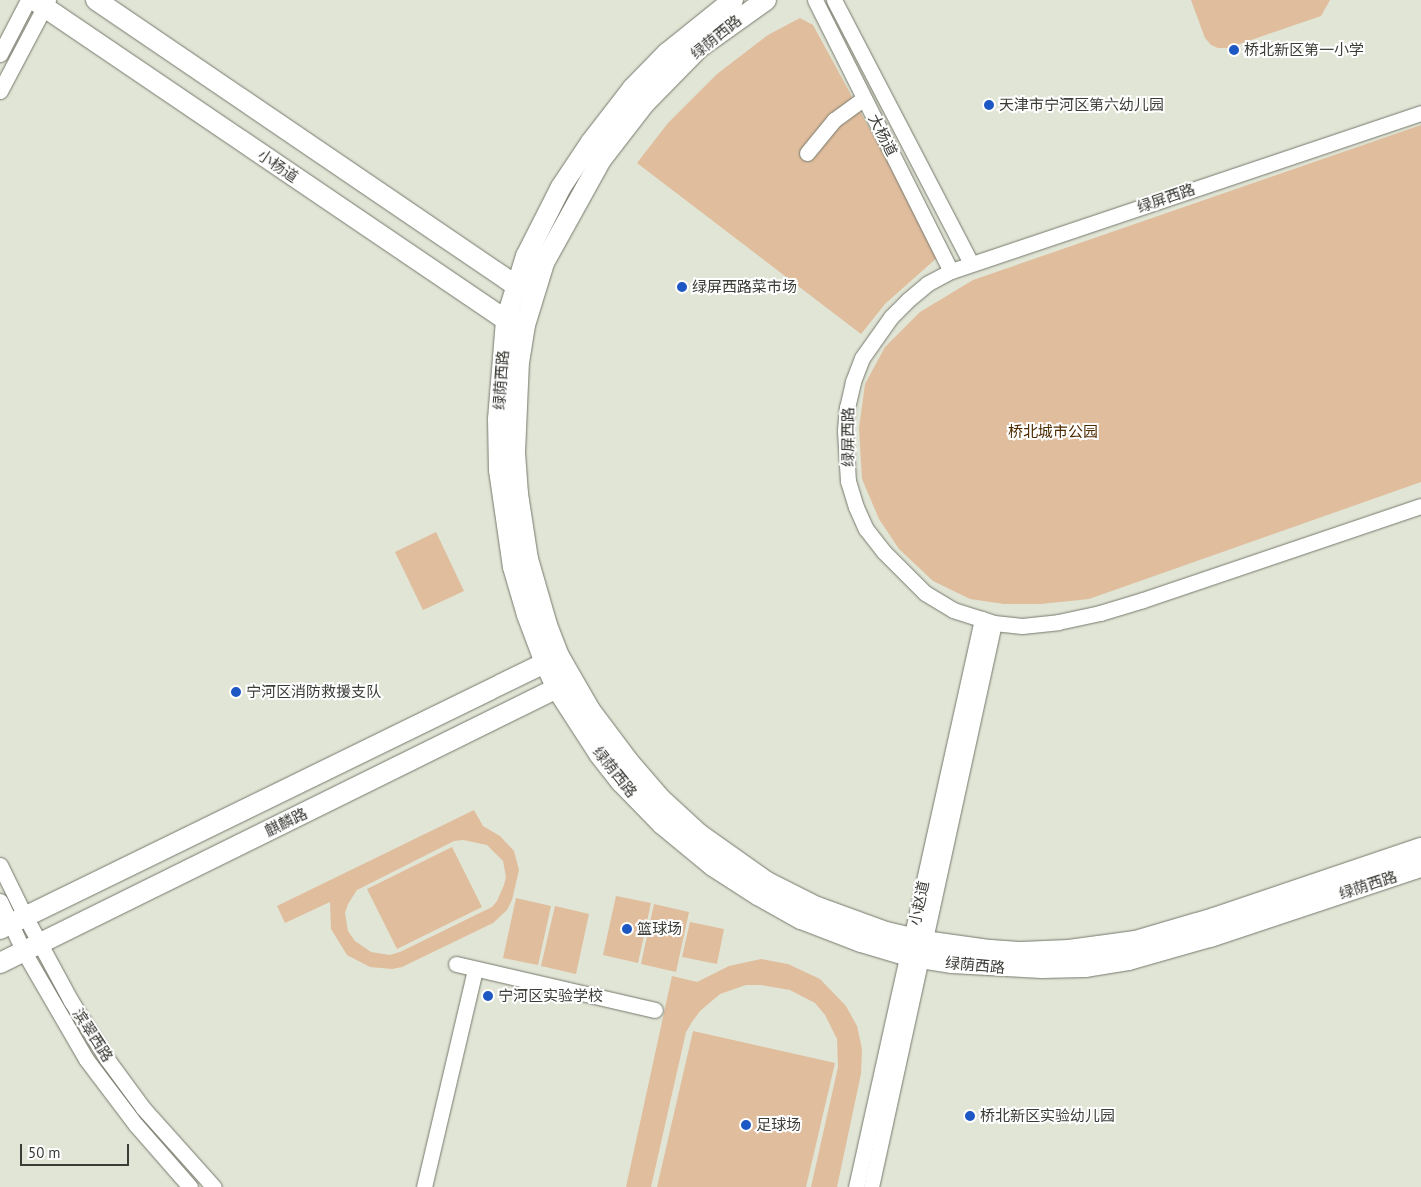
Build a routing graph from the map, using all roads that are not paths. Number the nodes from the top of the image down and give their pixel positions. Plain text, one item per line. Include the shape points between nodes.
1 (96, 0) edge
2 (734, 0) edge
3 (766, 0) edge
4 (815, 0) edge
5 (834, 0) edge
6 (39, 2) edge
7 (0, 54) edge
8 (0, 91) edge
9 (864, 98) junction
10 (1421, 112) edge
11 (807, 153) dead end
12 (971, 263) junction
13 (951, 270) junction
14 (524, 289) junction
15 (515, 323) junction
16 (1421, 506) edge
17 (988, 621) junction
18 (552, 660) junction
19 (564, 684) junction
20 (1421, 848) edge
21 (0, 865) edge
22 (1421, 867) edge
23 (0, 900) edge
24 (12, 923) edge
25 (32, 948) junction
26 (916, 948) junction
27 (0, 964) edge
28 (456, 964) dead end
29 (475, 969) junction
30 (655, 1010) dead end
31 (190, 1187) edge
32 (214, 1187) edge
33 (424, 1187) edge
34 (856, 1187) edge
35 (870, 1187) edge

1 - 14 main road
2 - 14 main road, 绿荫西路 via 667,53 632,89 591,142 557,195 526,256
3 - 14 main road, 绿荫西路 via 699,48 645,103 601,160
4 - 9 street, 大杨道
5 - 12 street, 大杨道
6 - 7 street
6 - 8 street
6 - 15 main road, 小杨道
9 - 11 street via 834,120
9 - 13 street, 大杨道
10 - 12 street, 绿屏西路
12 - 13 street, 绿屏西路
13 - 17 street, 绿屏西路 via 908,300 891,317 862,358 846,407 848,481 866,528 884,552 925,594 954,610
14 - 15 main road, 绿荫西路
15 - 18 main road, 绿荫西路 via 498,419 501,494 514,567 527,615
16 - 17 street, 绿屏西路 via 1100,613 1022,626
17 - 26 street, 小赵道
18 - 19 main road, 绿荫西路
18 - 24 main road, 麒麟路
19 - 25 main road, 麒麟路
19 - 26 main road, 绿荫西路 via 584,733 621,782 662,824 713,866 801,919 861,942
20 - 26 main road, 绿荫西路 via 1214,918 1135,941 1069,950 1022,952
21 - 24 street, 滨翠西路
22 - 26 main road, 绿荫西路 via 1210,938 1129,960 1084,966 1019,968
23 - 24 street, 滨翠西路
24 - 25 street, 滨翠西路
25 - 27 main road, 麒麟路
25 - 31 street, 滨翠西路 via 86,1059 136,1125
25 - 32 street, 滨翠西路 via 143,1108
26 - 34 street, 小赵道
26 - 35 street, 小赵道
28 - 29 street
29 - 30 street
29 - 33 street

